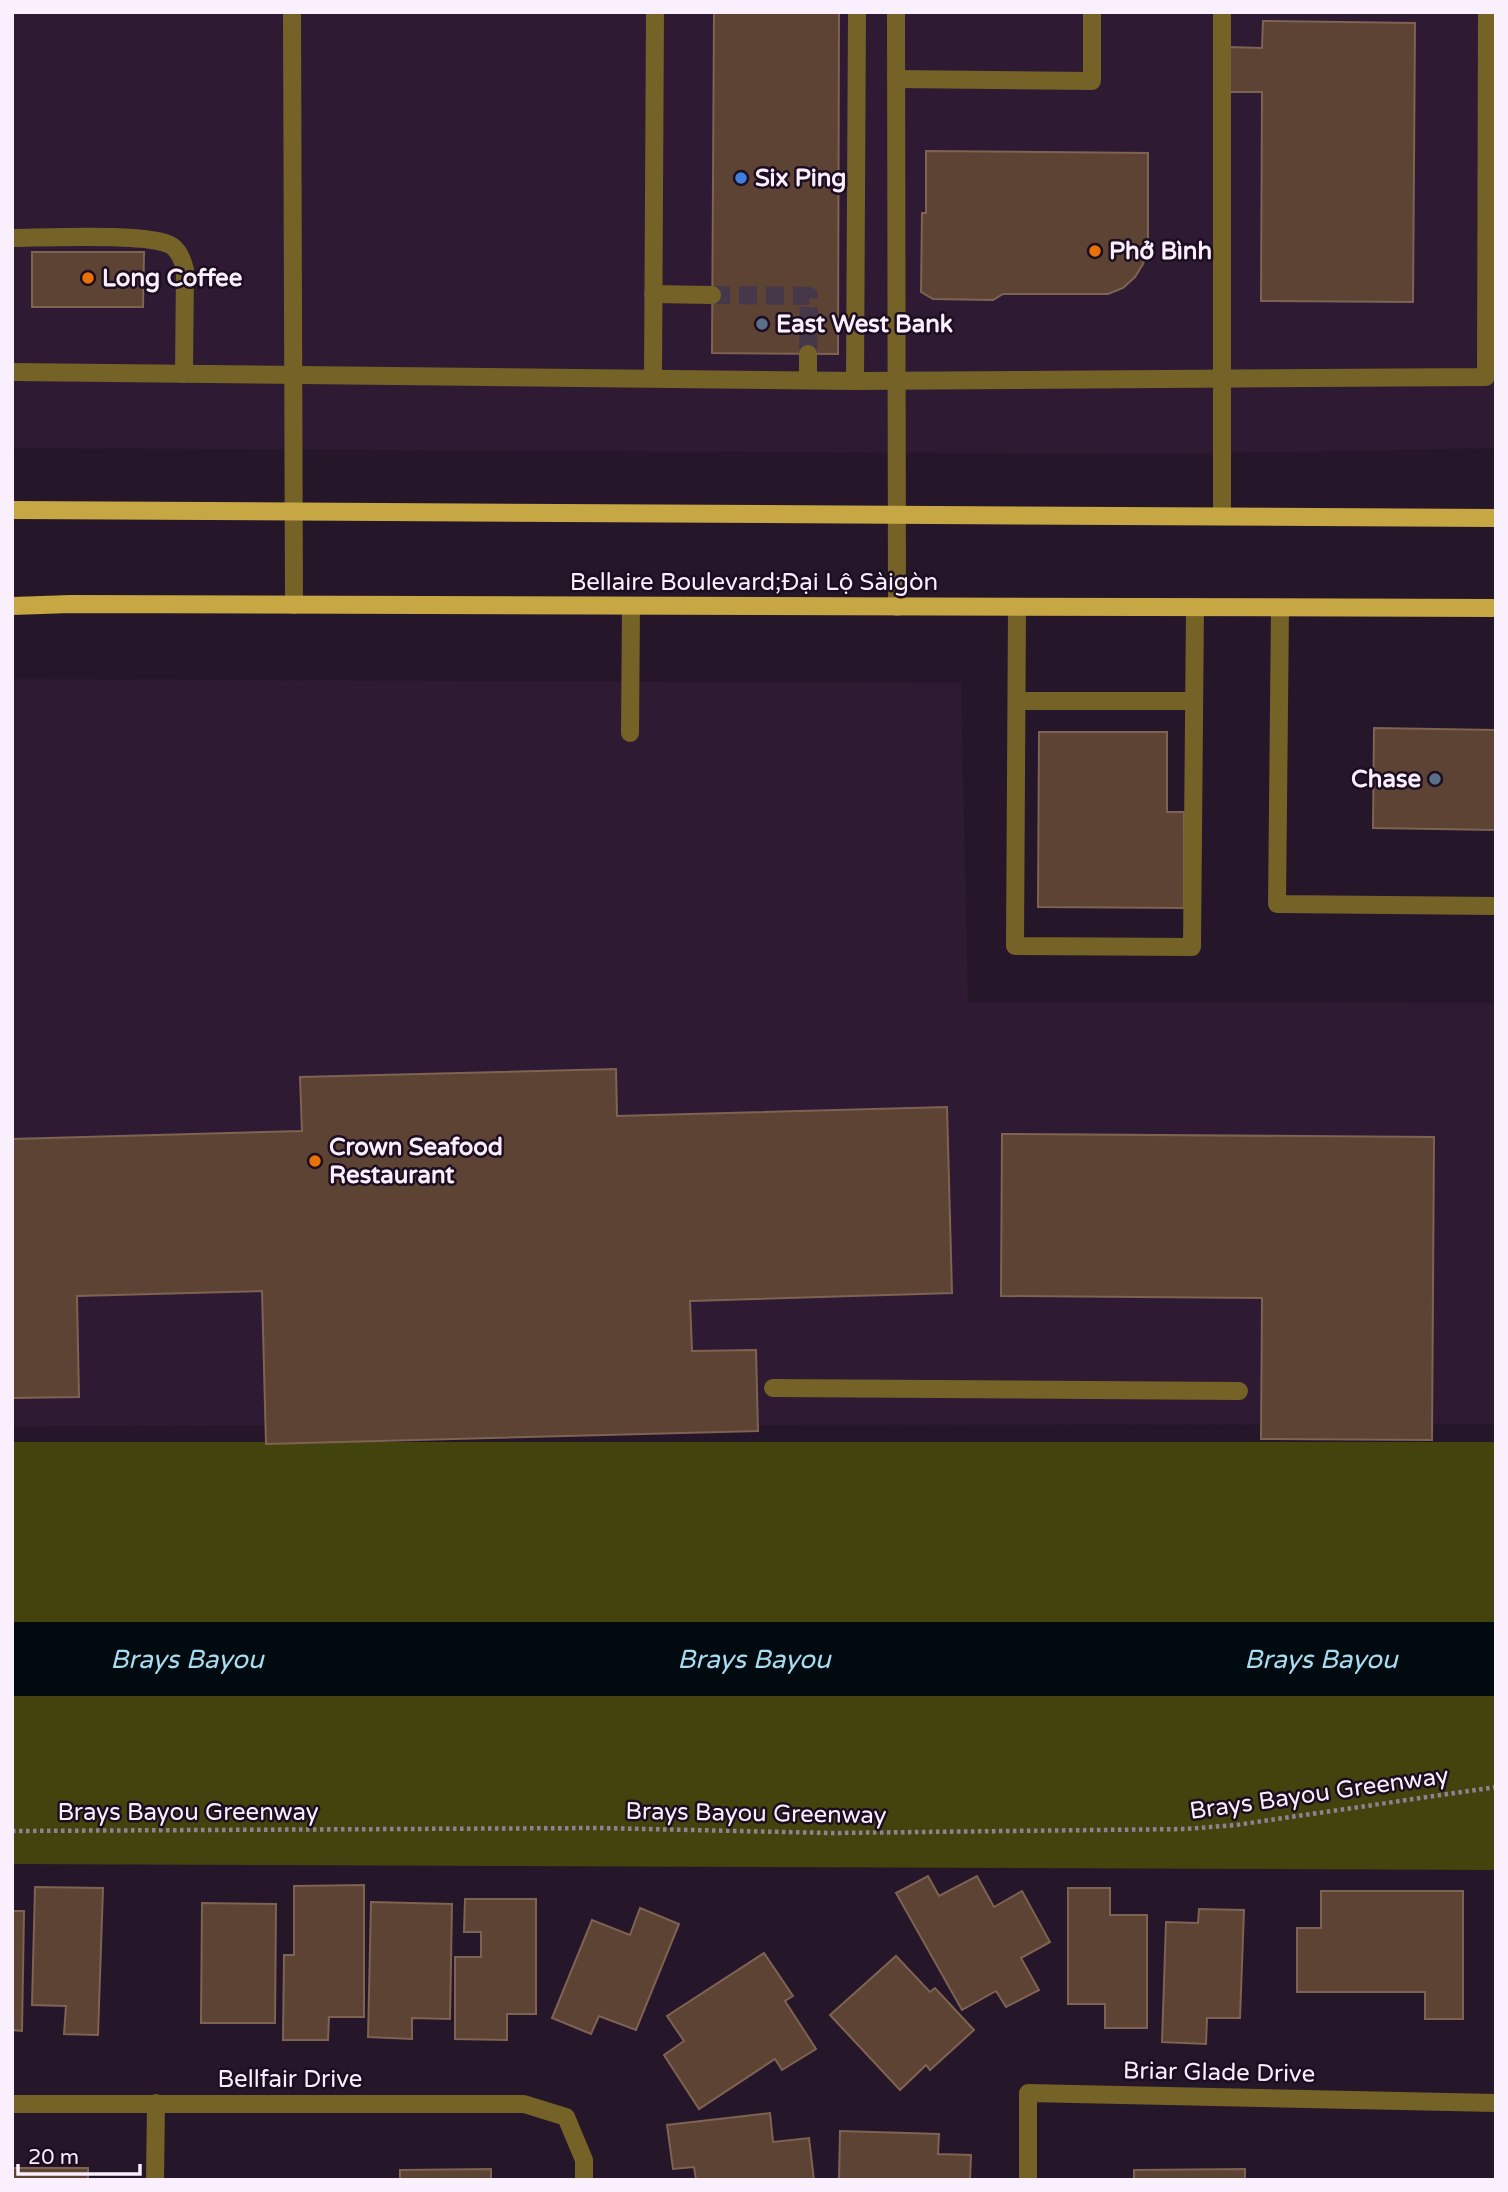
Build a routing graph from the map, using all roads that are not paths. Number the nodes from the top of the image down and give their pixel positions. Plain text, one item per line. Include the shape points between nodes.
1 (292, 12) edge
2 (655, 12) edge
3 (857, 12) edge
4 (896, 12) edge
5 (1092, 12) edge
6 (1222, 12) edge
7 (1488, 12) edge
8 (897, 79) junction
9 (12, 238) edge
10 (653, 294) junction
11 (712, 295) tunnel mouth
12 (808, 354) tunnel mouth
13 (12, 372) edge
14 (184, 374) junction
15 (293, 375) junction
16 (653, 378) junction
17 (1224, 378) junction
18 (808, 380) junction
19 (855, 381) junction
20 (896, 381) junction
21 (12, 510) edge
22 (294, 511) junction
23 (895, 515) junction
24 (1222, 516) junction
25 (1496, 518) edge
26 (294, 605) junction
27 (12, 606) edge
28 (631, 606) junction
29 (897, 607) junction
30 (1017, 607) junction
31 (1195, 607) junction
32 (1280, 608) junction
33 (1496, 608) edge
34 (1017, 701) junction
35 (1194, 701) junction
36 (630, 733) dead end
37 (1496, 906) edge
38 (773, 1388) dead end
39 (1239, 1391) dead end
40 (156, 2103) junction
41 (1496, 2103) edge
42 (12, 2104) edge
43 (155, 2180) edge
44 (584, 2180) edge
45 (1028, 2180) edge

1 - 15 street
2 - 10 street
3 - 19 street
4 - 8 street
5 - 8 street via 1092,80
6 - 17 street
7 - 17 street via 1486,377
8 - 20 street
9 - 14 street via 141,238 172,246 181,255 185,270
10 - 11 street
10 - 16 street
12 - 18 street
13 - 14 street
14 - 15 street
15 - 16 street
15 - 22 street
16 - 18 street
17 - 20 street
17 - 24 street
18 - 19 street
19 - 20 street
20 - 23 street
21 - 22 main road
22 - 23 main road
22 - 26 street
23 - 24 main road
23 - 29 street
24 - 25 main road
26 - 27 main road, Bellaire Boulevard;Đại Lộ Sàigòn
26 - 28 main road, Bellaire Boulevard;Đại Lộ Sàigòn
28 - 29 main road, Bellaire Boulevard;Đại Lộ Sàigòn
28 - 36 street
29 - 30 main road, Bellaire Boulevard;Đại Lộ Sàigòn
30 - 31 main road, Bellaire Boulevard;Đại Lộ Sàigòn
30 - 34 street
31 - 32 main road, Bellaire Boulevard;Đại Lộ Sàigòn
31 - 35 street
32 - 33 main road, Bellaire Boulevard;Đại Lộ Sàigòn
32 - 37 street via 1276,904
34 - 35 street
34 - 35 street via 1015,946 1192,947
38 - 39 street
40 - 42 street, Bellfair Drive
40 - 43 street
40 - 44 street, Bellfair Drive via 524,2104 566,2117 584,2160
41 - 45 street, Briar Glade Drive via 1028,2093

